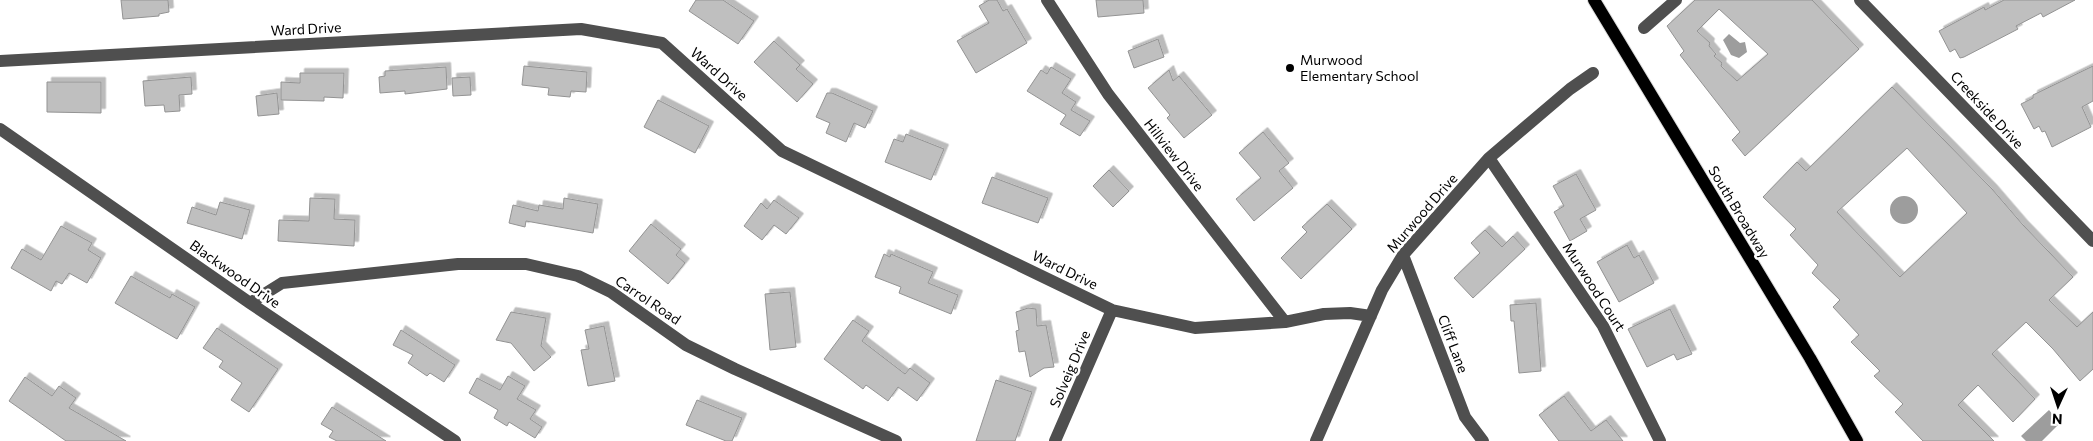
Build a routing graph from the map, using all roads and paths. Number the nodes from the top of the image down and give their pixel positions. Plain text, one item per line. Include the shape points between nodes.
1 (1047, 0) edge
2 (1594, 0) edge
3 (1860, 0) edge
4 (1670, 1) edge
5 (1653, 15) dead end
6 (1644, 28) dead end
7 (0, 61) edge
8 (1593, 73) dead end
9 (0, 129) edge
10 (1489, 158) junction
11 (2093, 241) edge
12 (1403, 255) junction
13 (250, 303) junction
14 (1112, 310) junction
15 (1371, 316) junction
16 (1285, 322) junction
17 (455, 441) edge
18 (896, 441) edge
19 (1055, 441) edge
20 (1316, 441) edge
21 (1483, 441) edge
22 (1660, 441) edge
23 (1857, 441) edge

1 - 16 street, Hillview Drive via 1108,94
2 - 23 main road, South Broadway
3 - 11 street, Creekside Drive
4 - 5 street
4 - 6 street
7 - 14 street, Ward Drive via 581,29 662,43 782,151
8 - 10 street, Murwood Drive
9 - 13 street, Blackwood Drive
10 - 12 street, Murwood Drive
10 - 22 street, Murwood Court via 1604,326
12 - 15 street, Murwood Drive
12 - 21 street, Cliff Lane via 1465,417
13 - 17 street, Blackwood Drive
13 - 18 street, Carrol Road via 282,283 458,264 526,264 578,276 611,292 686,345
14 - 16 street, Ward Drive via 1195,328
14 - 19 street, Solveig Drive
15 - 16 street, Ward Drive via 1350,312
15 - 20 street, Murwood Drive

